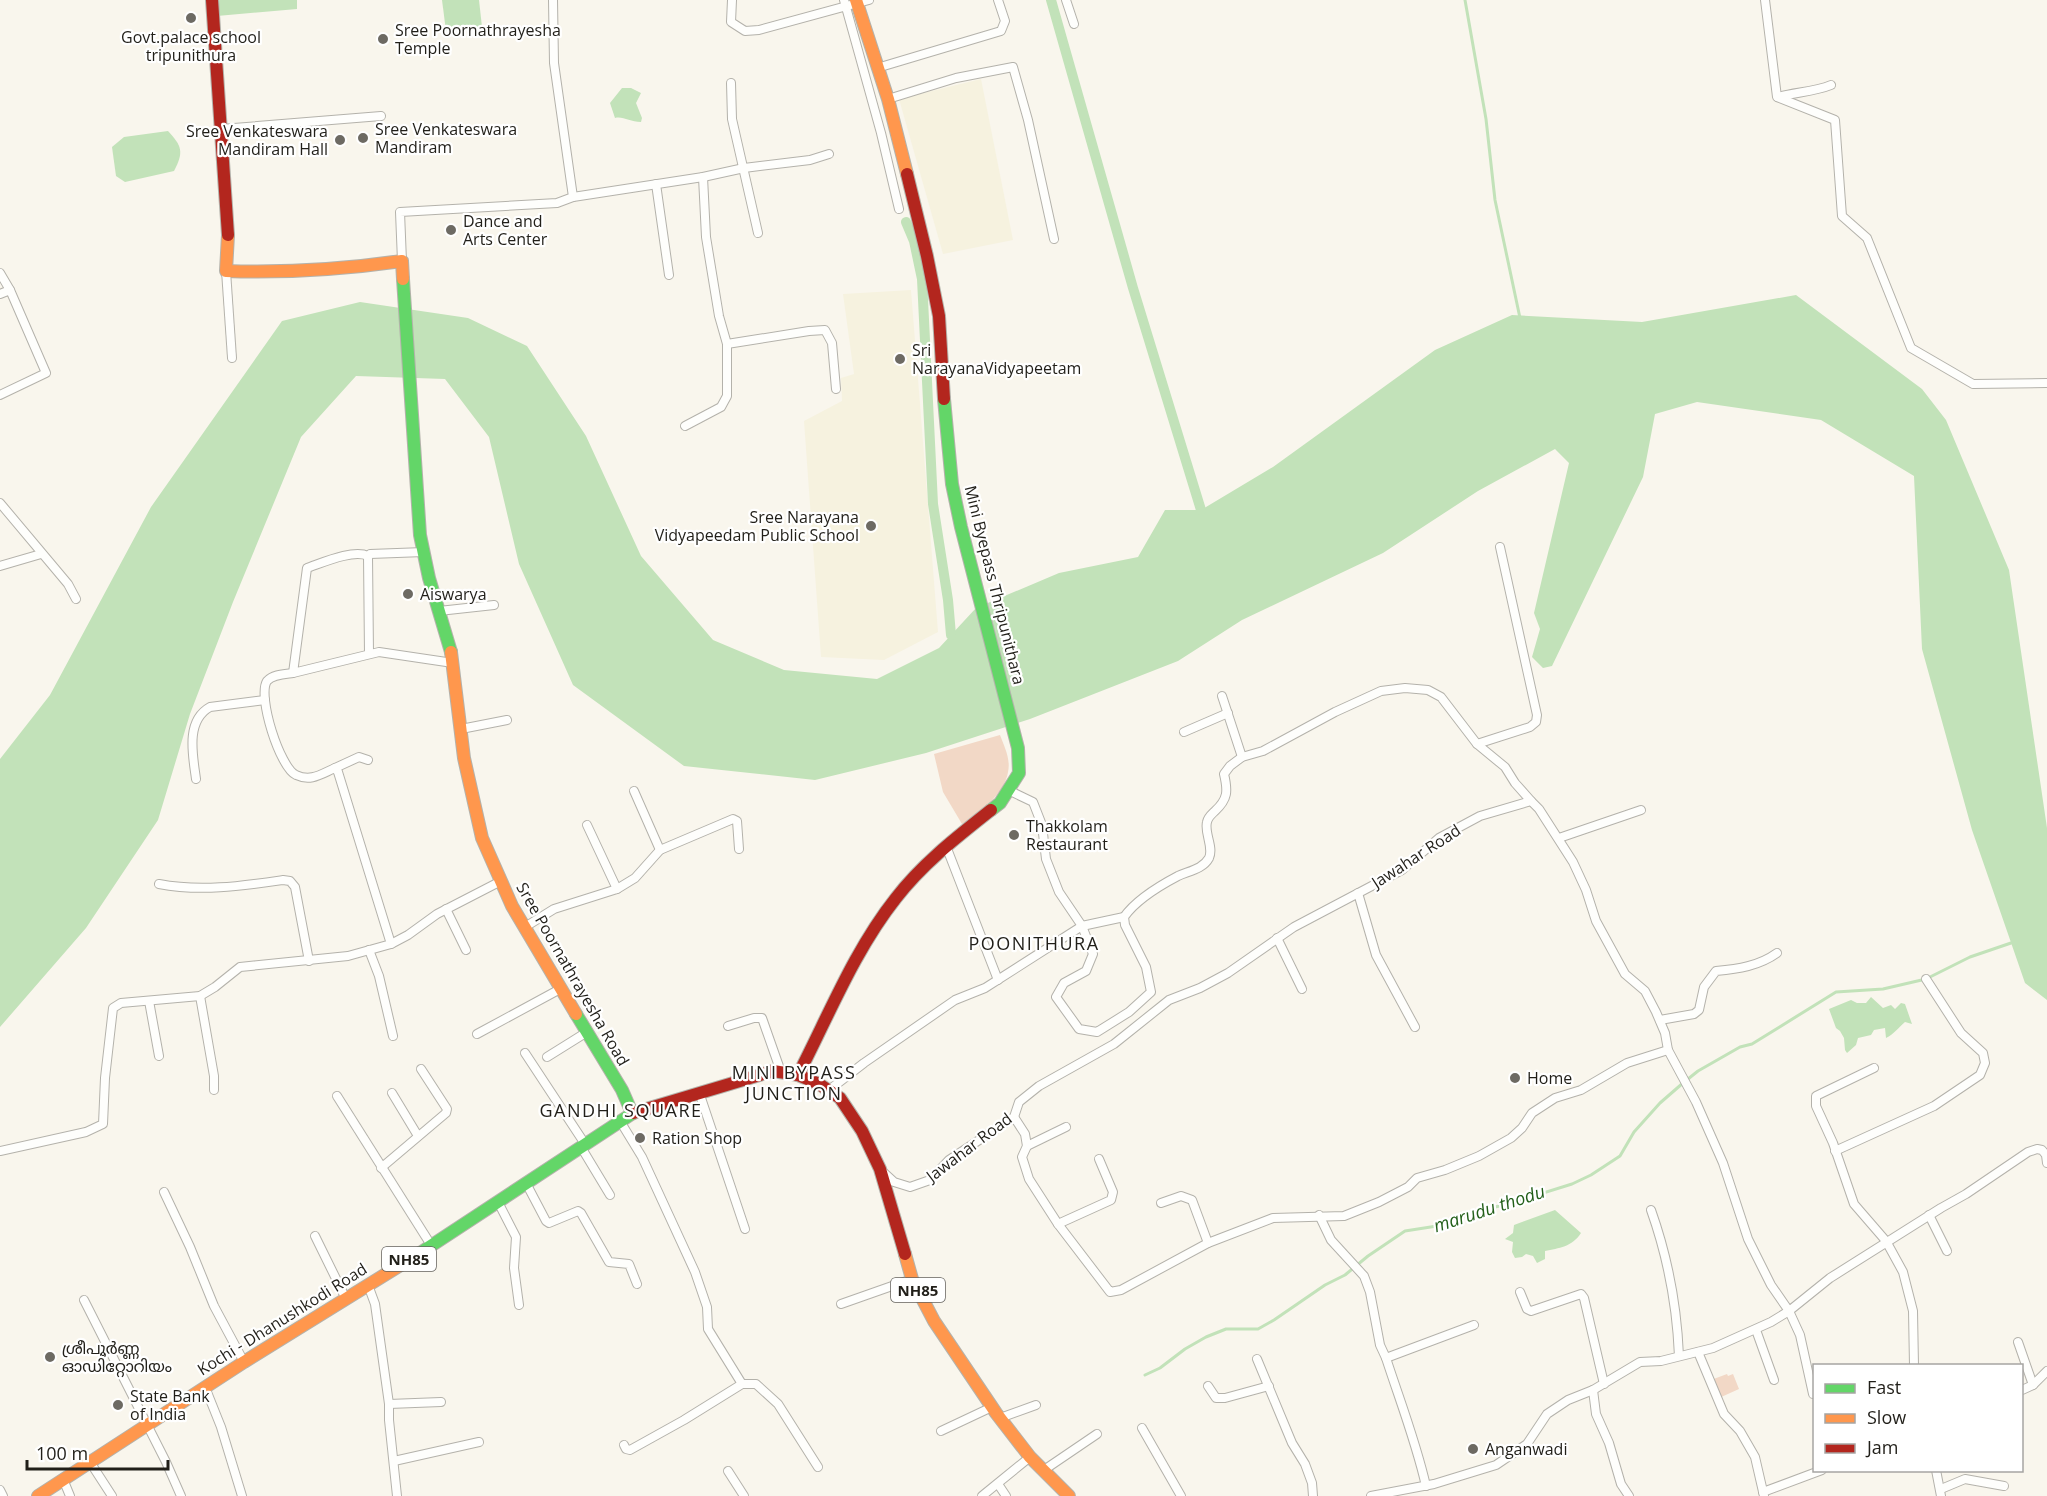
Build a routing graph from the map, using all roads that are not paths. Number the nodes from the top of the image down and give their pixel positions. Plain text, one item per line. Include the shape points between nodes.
1 (212, 0) edge
2 (553, 0) edge
3 (732, 0) edge
4 (998, 0) edge
5 (1066, 0) edge
6 (1765, 0) edge
7 (854, 2) edge
8 (1074, 24) dead end
9 (879, 72) junction
10 (866, 80) junction
11 (731, 83) dead end
12 (1831, 85) dead end
13 (1777, 97) junction
14 (888, 99) junction
15 (381, 116) dead end
16 (221, 129) junction
17 (829, 154) dead end
18 (744, 168) junction
19 (703, 177) junction
20 (656, 184) junction
21 (573, 197) junction
22 (899, 209) dead end
23 (758, 233) dead end
24 (1054, 239) dead end
25 (402, 261) junction
26 (226, 271) junction
27 (0, 273) edge
28 (669, 275) dead end
29 (10, 290) junction
30 (0, 294) edge
31 (728, 344) junction
32 (232, 358) dead end
33 (2047, 383) edge
34 (836, 388) dead end
35 (0, 395) edge
36 (685, 426) dead end
37 (0, 503) edge
38 (1500, 547) dead end
39 (424, 552) junction
40 (42, 554) junction
41 (368, 556) junction
42 (0, 566) edge
43 (76, 599) dead end
44 (494, 606) dead end
45 (439, 611) junction
46 (369, 654) junction
47 (453, 663) junction
48 (293, 673) junction
49 (1222, 696) dead end
50 (265, 700) junction
51 (1228, 713) junction
52 (507, 720) dead end
53 (461, 729) junction
54 (1184, 732) dead end
55 (1477, 744) junction
56 (1242, 757) junction
57 (368, 760) dead end
58 (335, 768) junction
59 (196, 779) dead end
60 (1008, 790) junction
61 (634, 791) dead end
62 (1531, 801) junction
63 (1641, 810) dead end
64 (588, 825) dead end
65 (1559, 838) junction
66 (946, 846) junction
67 (739, 849) dead end
68 (660, 850) junction
69 (501, 881) junction
70 (159, 884) dead end
71 (617, 889) junction
72 (1358, 893) junction
73 (446, 909) junction
74 (1124, 917) junction
75 (1082, 926) junction
76 (525, 927) junction
77 (1277, 938) junction
78 (391, 944) junction
79 (369, 950) junction
80 (466, 950) dead end
81 (1777, 953) dead end
82 (309, 961) junction
83 (1926, 979) dead end
84 (998, 980) junction
85 (562, 988) junction
86 (1302, 989) dead end
87 (200, 996) junction
88 (150, 1001) junction
89 (1660, 1020) junction
90 (728, 1026) dead end
91 (1414, 1027) dead end
92 (587, 1032) junction
93 (477, 1034) dead end
94 (393, 1035) dead end
95 (1668, 1050) junction
96 (525, 1053) dead end
97 (159, 1056) dead end
98 (547, 1057) dead end
99 (1874, 1068) dead end
100 (421, 1069) dead end
101 (781, 1071) junction
102 (798, 1075) junction
103 (214, 1090) dead end
104 (829, 1090) junction
105 (699, 1092) junction
106 (392, 1093) dead end
107 (337, 1096) dead end
108 (632, 1113) junction
109 (1014, 1117) junction
110 (620, 1121) junction
111 (1066, 1127) dead end
112 (418, 1136) junction
113 (583, 1145) junction
114 (1027, 1146) junction
115 (0, 1151) edge
116 (1835, 1151) junction
117 (1099, 1159) dead end
118 (2047, 1163) edge
119 (381, 1168) junction
120 (880, 1169) junction
121 (526, 1183) junction
122 (164, 1192) dead end
123 (610, 1195) dead end
124 (498, 1202) junction
125 (1161, 1203) dead end
126 (1651, 1210) dead end
127 (1319, 1215) junction
128 (1929, 1215) junction
129 (1058, 1224) junction
130 (745, 1229) dead end
131 (315, 1236) dead end
132 (1886, 1241) junction
133 (1208, 1243) junction
134 (431, 1245) junction
135 (1947, 1251) dead end
136 (912, 1279) junction
137 (637, 1284) dead end
138 (368, 1285) junction
139 (1520, 1292) dead end
140 (346, 1299) junction
141 (84, 1300) dead end
142 (841, 1304) dead end
143 (519, 1305) dead end
144 (1789, 1311) junction
145 (1474, 1325) dead end
146 (1756, 1330) junction
147 (2018, 1342) dead end
148 (1698, 1352) junction
149 (1679, 1356) junction
150 (1386, 1358) junction
151 (1257, 1359) dead end
152 (244, 1362) junction
153 (1914, 1364) edge
154 (2047, 1371) edge
155 (1774, 1380) dead end
156 (742, 1384) junction
157 (1604, 1384) junction
158 (2033, 1384) junction
159 (1208, 1386) dead end
160 (1269, 1386) junction
161 (205, 1387) junction
162 (2023, 1389) edge
163 (1593, 1390) junction
164 (1813, 1394) dead end
165 (441, 1402) dead end
166 (389, 1404) junction
167 (1036, 1406) dead end
168 (992, 1407) junction
169 (1000, 1418) junction
170 (146, 1425) junction
171 (1142, 1428) dead end
172 (941, 1431) dead end
173 (1097, 1434) dead end
174 (478, 1442) dead end
175 (624, 1445) dead end
176 (1030, 1457) junction
177 (394, 1461) junction
178 (90, 1462) junction
179 (818, 1467) dead end
180 (1044, 1470) junction
181 (728, 1471) dead end
182 (1817, 1472) edge
183 (1936, 1472) edge
184 (63, 1479) junction
185 (998, 1484) junction
186 (1426, 1486) junction
187 (2004, 1486) dead end
188 (0, 1490) edge
189 (1416, 1492) edge
190 (1941, 1493) edge
191 (1764, 1494) edge
192 (3, 1496) edge
193 (38, 1496) edge
194 (70, 1496) edge
195 (111, 1496) edge
196 (181, 1496) edge
197 (242, 1496) edge
198 (397, 1496) edge
199 (744, 1496) edge
200 (982, 1496) edge
201 (1006, 1496) edge
202 (1069, 1496) edge
203 (1181, 1496) edge
204 (1313, 1496) edge
205 (1371, 1496) edge
206 (1629, 1496) edge

1 - 16 main road
2 - 21 street via 554,63
3 - 7 street via 731,22 745,31
4 - 9 street via 1005,21 1001,31
5 - 8 street
6 - 13 street
7 - 9 main road, Mini Byepass Thripunithara
7 - 10 street
9 - 10 street
9 - 14 main road, Mini Byepass Thripunithara
10 - 22 street
11 - 18 street via 732,119
12 - 13 street
13 - 33 street via 1835,120 1842,216 1867,238 1911,348 1973,384
14 - 24 street via 956,78 1013,67
14 - 60 main road, Mini Byepass Thripunithara via 939,316 952,484 1018,748 1019,773
15 - 16 street
16 - 26 main road via 228,237
17 - 18 street
18 - 19 street
18 - 23 street
19 - 20 street
19 - 31 street via 706,237 719,316
20 - 21 street
20 - 28 street
21 - 25 street via 557,202 400,212
25 - 26 main road
25 - 39 main road, Sree Poornathrayesha Road
26 - 32 street
27 - 29 street
29 - 30 street
29 - 35 street via 46,373
31 - 34 street via 825,330 832,343
31 - 36 street via 727,396 721,407
37 - 40 street
38 - 55 street via 1537,715 1530,727
39 - 41 street
39 - 45 main road, Sree Poornathrayesha Road
40 - 42 street
40 - 43 street
41 - 46 street
41 - 48 street via 343,556 307,568
44 - 45 street
45 - 47 main road, Sree Poornathrayesha Road
46 - 47 street via 379,652
46 - 48 street
47 - 53 main road, Sree Poornathrayesha Road
48 - 50 street via 268,680
49 - 51 street
50 - 58 street via 276,745 294,775 311,779
50 - 59 street via 203,711 193,733
51 - 54 street
51 - 56 street
52 - 53 street
53 - 69 main road, Sree Poornathrayesha Road via 474,809
55 - 56 street via 1441,698 1428,690 1393,688 1335,712 1263,751
55 - 62 street via 1505,767
56 - 74 street via 1224,774 1228,794 1206,824 1210,855 1204,865 1178,876
57 - 58 street via 359,756
58 - 78 street
60 - 66 main road, Mini Byepass Thripunithara via 1000,803
60 - 75 street via 1033,802 1042,825 1046,859 1059,892
61 - 68 street
62 - 65 street
62 - 72 street, Jawahar Road via 1480,816 1438,838 1402,870
63 - 65 street
64 - 71 street
65 - 89 street via 1610,947 1625,974 1645,991
66 - 84 street
66 - 102 main road, Mini Byepass Thripunithara via 897,896 880,920 831,1005
67 - 68 street via 735,819
68 - 71 street via 635,878
69 - 73 street
69 - 76 main road, Sree Poornathrayesha Road
70 - 82 street via 200,889 290,881 295,887
71 - 76 street via 554,909
72 - 77 street, Jawahar Road
72 - 91 street via 1376,955
73 - 78 street
73 - 80 street
74 - 75 street
74 - 75 street via 1146,967 1151,992 1097,1032 1079,1029 1056,997 1064,983 1086,971 1093,954
75 - 84 street
76 - 85 main road, Sree Poornathrayesha Road
77 - 86 street
77 - 109 street, Jawahar Road via 1228,973 1168,1000 1114,1044 1039,1086 1018,1101
78 - 79 street
79 - 82 street
79 - 94 street
81 - 89 street via 1748,967 1716,971 1704,987 1699,1010
82 - 87 street via 240,967
83 - 116 street via 1961,1033 1983,1053 1985,1064 1980,1075 1934,1106
84 - 104 street via 955,1000
85 - 92 main road, Sree Poornathrayesha Road
85 - 93 street
87 - 88 street
87 - 103 street
88 - 97 street
88 - 115 street via 121,1003 112,1008 103,1124 86,1132
89 - 95 street
90 - 101 street via 762,1018
92 - 98 street
92 - 108 main road, Sree Poornathrayesha Road
95 - 127 street via 1627,1063 1581,1090 1555,1098 1532,1113 1511,1138 1479,1156 1416,1178 1379,1202 1344,1216
95 - 144 street via 1723,1163 1748,1239
96 - 113 street
99 - 116 street via 1816,1096 1816,1106
100 - 112 street via 447,1109
101 - 102 main road, Kochi - Dhanushkodi Road / NH85
101 - 105 main road, Kochi - Dhanushkodi Road / NH85
102 - 104 main road, Kochi - Dhanushkodi Road / NH85
104 - 120 main road, Kochi - Dhanushkodi Road / NH85 via 846,1106
105 - 108 main road, Kochi - Dhanushkodi Road / NH85
105 - 130 street
106 - 112 street
107 - 119 street
108 - 110 main road, Kochi - Dhanushkodi Road / NH85
109 - 114 street via 1025,1134
109 - 120 street, Jawahar Road via 949,1160 930,1180 910,1187 894,1182
110 - 113 main road, Kochi - Dhanushkodi Road / NH85
110 - 156 street via 642,1157 695,1272 707,1307 708,1329
111 - 114 street
112 - 119 street
113 - 121 main road, Kochi - Dhanushkodi Road / NH85
113 - 123 street
114 - 129 street via 1022,1157 1029,1179
116 - 132 street via 1854,1204
117 - 129 street via 1113,1192 1111,1200
118 - 128 street via 2042,1150 2028,1152
119 - 134 street
120 - 136 main road, Kochi - Dhanushkodi Road / NH85
121 - 124 main road, Kochi - Dhanushkodi Road / NH85
121 - 137 street via 549,1223 581,1213 609,1262 629,1264
122 - 152 street via 214,1306
124 - 134 main road, Kochi - Dhanushkodi Road / NH85
124 - 143 street via 516,1237 514,1268
125 - 133 street via 1181,1196 1192,1200
126 - 149 street via 1662,1241 1678,1326
127 - 133 street via 1273,1218
127 - 150 street via 1331,1240 1364,1276
128 - 132 street
128 - 135 street
129 - 133 street via 1110,1292 1121,1290
131 - 140 street
132 - 144 street
132 - 153 street via 1903,1272 1912,1311
134 - 138 main road, Kochi - Dhanushkodi Road / NH85
136 - 142 street
136 - 168 main road, Kochi - Dhanushkodi Road / NH85 via 934,1321
138 - 140 main road, Kochi - Dhanushkodi Road / NH85
138 - 166 street via 375,1304
139 - 157 street via 1531,1311 1581,1294
140 - 152 main road, Kochi - Dhanushkodi Road / NH85
141 - 170 street
144 - 146 street
144 - 164 street via 1800,1335
145 - 150 street
146 - 148 street
146 - 155 street
147 - 158 street
148 - 149 street
148 - 191 street via 1724,1414 1740,1431 1755,1457
149 - 157 street via 1640,1362
150 - 186 street
151 - 160 street
152 - 161 main road, Kochi - Dhanushkodi Road / NH85
154 - 158 street
156 - 175 street via 630,1450
156 - 179 street via 756,1384 778,1404
157 - 163 street
158 - 162 street
159 - 160 street via 1216,1398
160 - 204 street via 1292,1443 1305,1464
161 - 170 main road, Kochi - Dhanushkodi Road / NH85
161 - 197 street
163 - 186 street via 1547,1414 1527,1444 1496,1465
163 - 206 street via 1596,1414
165 - 166 street
166 - 177 street
167 - 169 street
168 - 169 main road, Kochi - Dhanushkodi Road / NH85
168 - 172 street
169 - 176 main road, Kochi - Dhanushkodi Road / NH85
170 - 178 main road, Kochi - Dhanushkodi Road / NH85
170 - 196 street
171 - 203 street
173 - 180 street
174 - 177 street
176 - 180 main road, Kochi - Dhanushkodi Road / NH85
176 - 185 street
177 - 198 street
178 - 184 main road, Kochi - Dhanushkodi Road / NH85
178 - 195 street
180 - 202 main road, Kochi - Dhanushkodi Road / NH85
181 - 199 street
182 - 191 street
183 - 190 street
184 - 193 main road, Kochi - Dhanushkodi Road / NH85
184 - 194 street
185 - 200 street
185 - 201 street
186 - 189 street
187 - 190 street via 1965,1479
188 - 192 street
189 - 205 street

